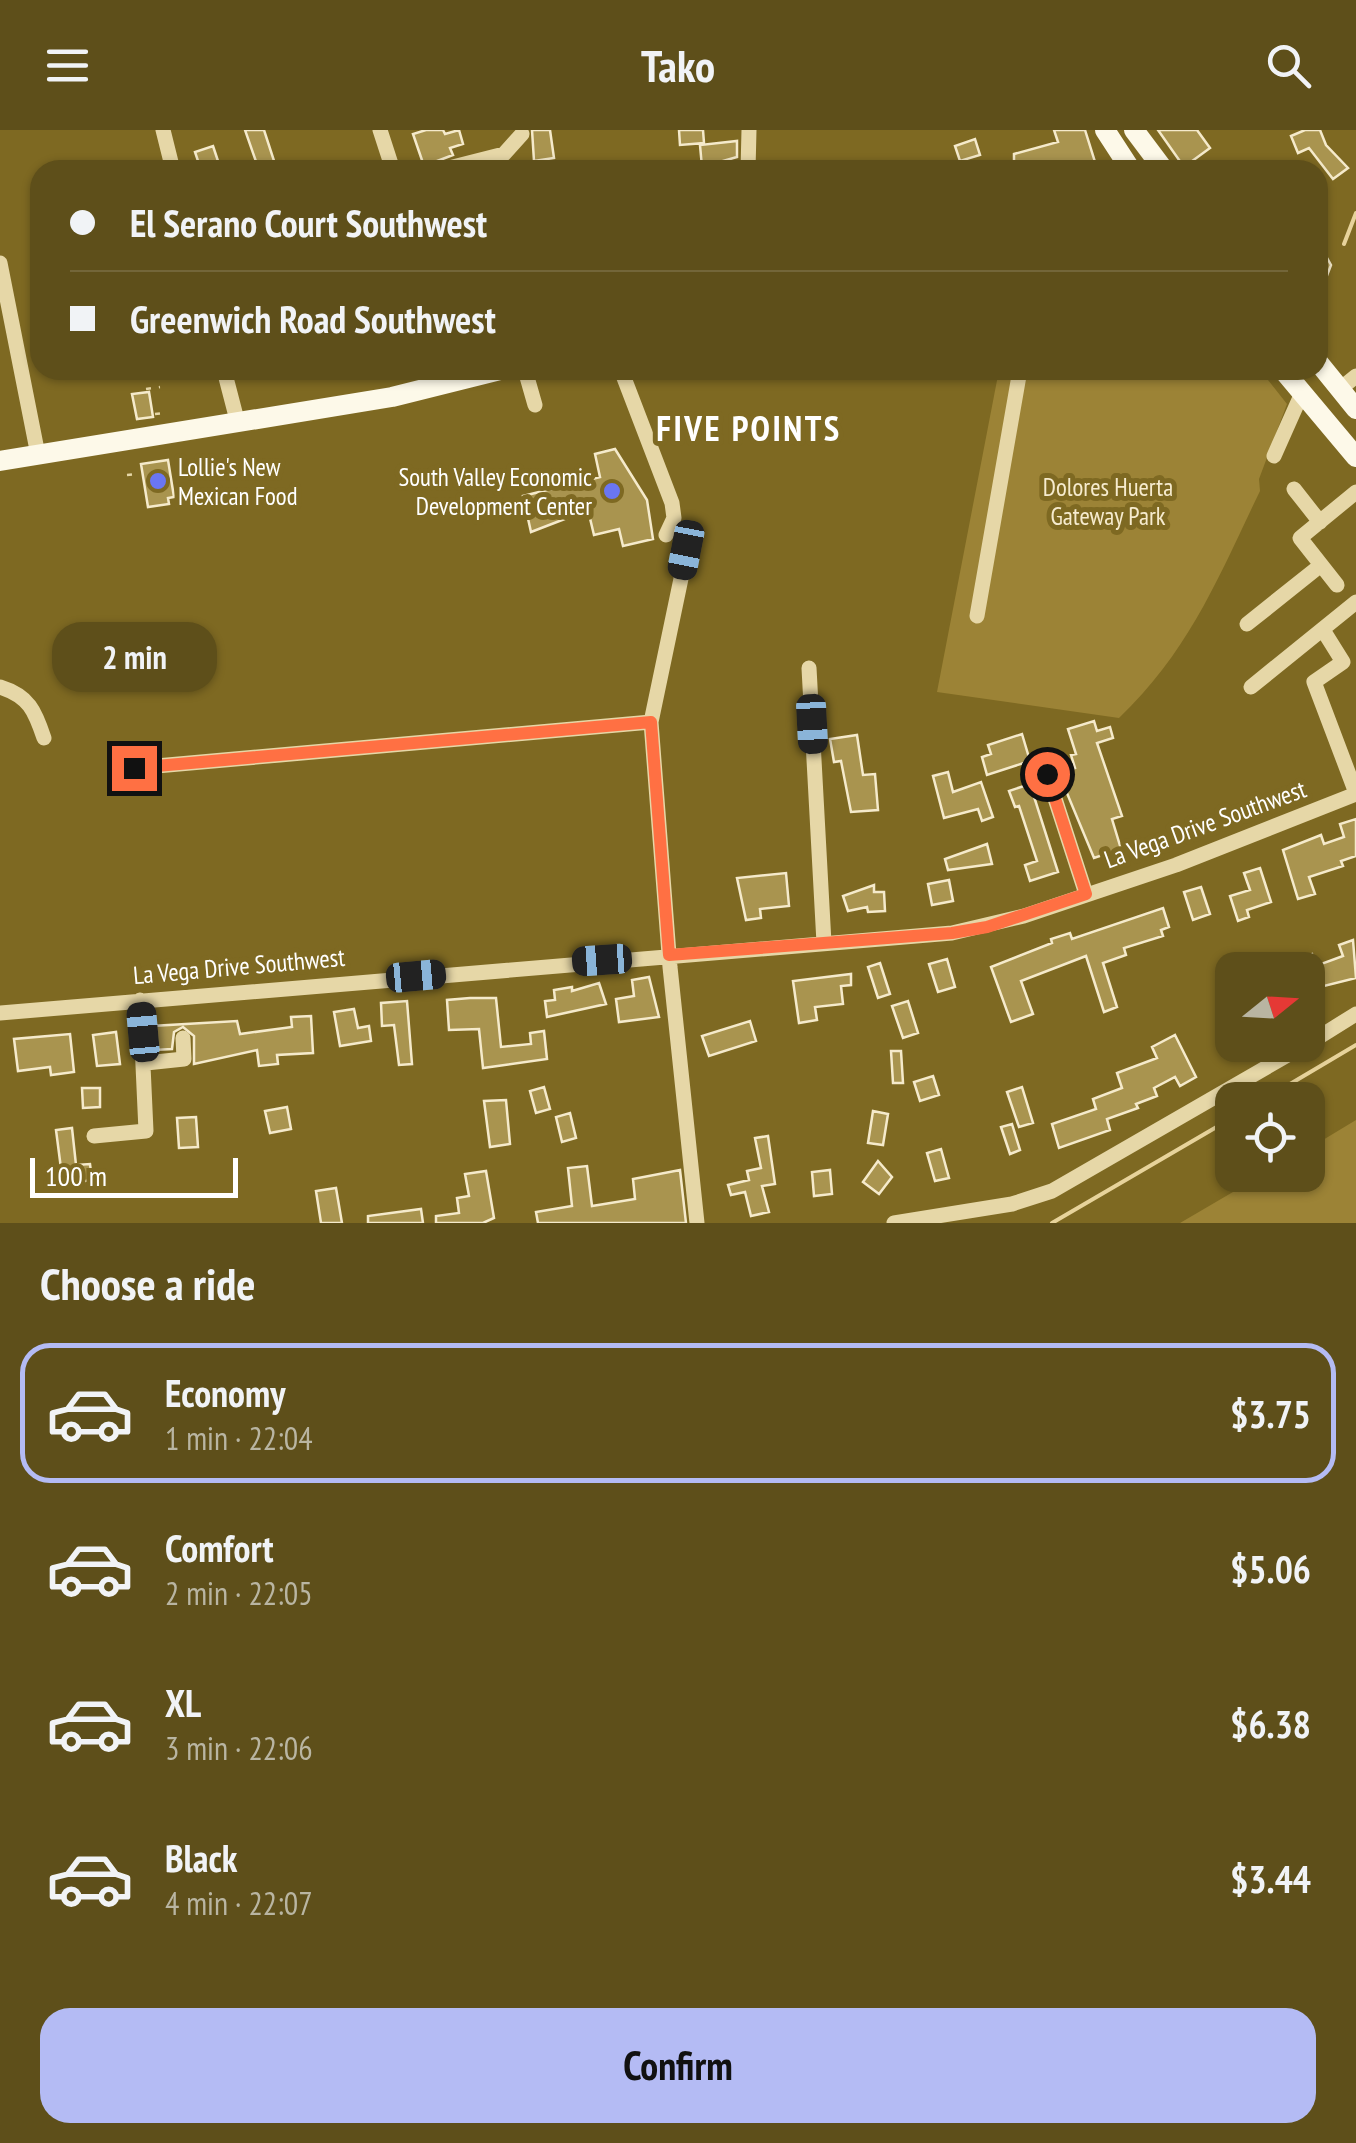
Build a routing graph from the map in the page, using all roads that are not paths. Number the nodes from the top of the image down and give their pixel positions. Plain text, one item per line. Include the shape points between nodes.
1 (163, 130) edge
2 (380, 130) edge
3 (748, 130) edge
4 (1105, 130) edge
5 (1134, 130) edge
6 (522, 134) dead end
7 (171, 160) edge
8 (390, 160) edge
9 (480, 160) edge
10 (748, 160) edge
11 (1123, 160) edge
12 (1156, 160) edge
13 (0, 263) edge
14 (227, 380) edge
15 (460, 380) edge
16 (528, 380) edge
17 (625, 380) edge
18 (1018, 380) edge
19 (1291, 380) edge
20 (1348, 383) edge
21 (1302, 393) junction
22 (535, 405) dead end
23 (1356, 408) edge
24 (237, 420) junction
25 (38, 455) junction
26 (1274, 456) dead end
27 (1356, 458) edge
28 (0, 461) edge
29 (1294, 489) dead end
30 (1356, 492) edge
31 (1320, 522) junction
32 (666, 535) dead end
33 (686, 550) dead end
34 (1320, 565) junction
35 (1337, 585) dead end
36 (1356, 602) edge
37 (977, 616) dead end
38 (1248, 624) dead end
39 (1323, 630) junction
40 (1292, 655) junction
41 (810, 668) dead end
42 (1314, 682) junction
43 (1251, 686) dead end
44 (0, 687) edge
45 (651, 722) junction
46 (44, 738) dead end
47 (1048, 761) dead end
48 (134, 768) dead end
49 (1356, 793) edge
50 (1086, 894) junction
51 (824, 943) junction
52 (669, 955) junction
53 (140, 1000) junction
54 (0, 1013) edge
55 (1356, 1014) edge
56 (1325, 1033) edge
57 (183, 1038) dead end
58 (1275, 1062) edge
59 (146, 1064) junction
60 (94, 1136) dead end
61 (697, 1223) edge
62 (894, 1223) edge

1 - 7 street
2 - 8 street
3 - 10 street
4 - 11 main road
5 - 12 main road
6 - 9 street via 504,154
13 - 25 street
14 - 24 street
15 - 24 main road
16 - 22 street
17 - 32 street via 672,504
18 - 37 street
19 - 21 main road
20 - 23 main road
21 - 26 street
21 - 27 main road
24 - 25 main road
25 - 28 main road
29 - 31 street
30 - 31 street
31 - 34 street via 1300,538
33 - 45 street
34 - 35 street
34 - 38 street
36 - 39 street
39 - 40 street
39 - 42 street via 1343,662
40 - 42 street
40 - 43 street
41 - 51 street
42 - 49 street
44 - 46 street via 34,708
45 - 48 street
45 - 52 street
47 - 50 street
49 - 50 street, La Vega Drive Southwest via 1221,849
50 - 51 street, La Vega Drive Southwest via 987,927
51 - 52 street, La Vega Drive Southwest
52 - 53 street, La Vega Drive Southwest
52 - 61 street
53 - 54 street, La Vega Drive Southwest
53 - 59 street
55 - 56 street
57 - 59 street via 184,1060
58 - 62 street via 1052,1191
59 - 60 street via 146,1130

